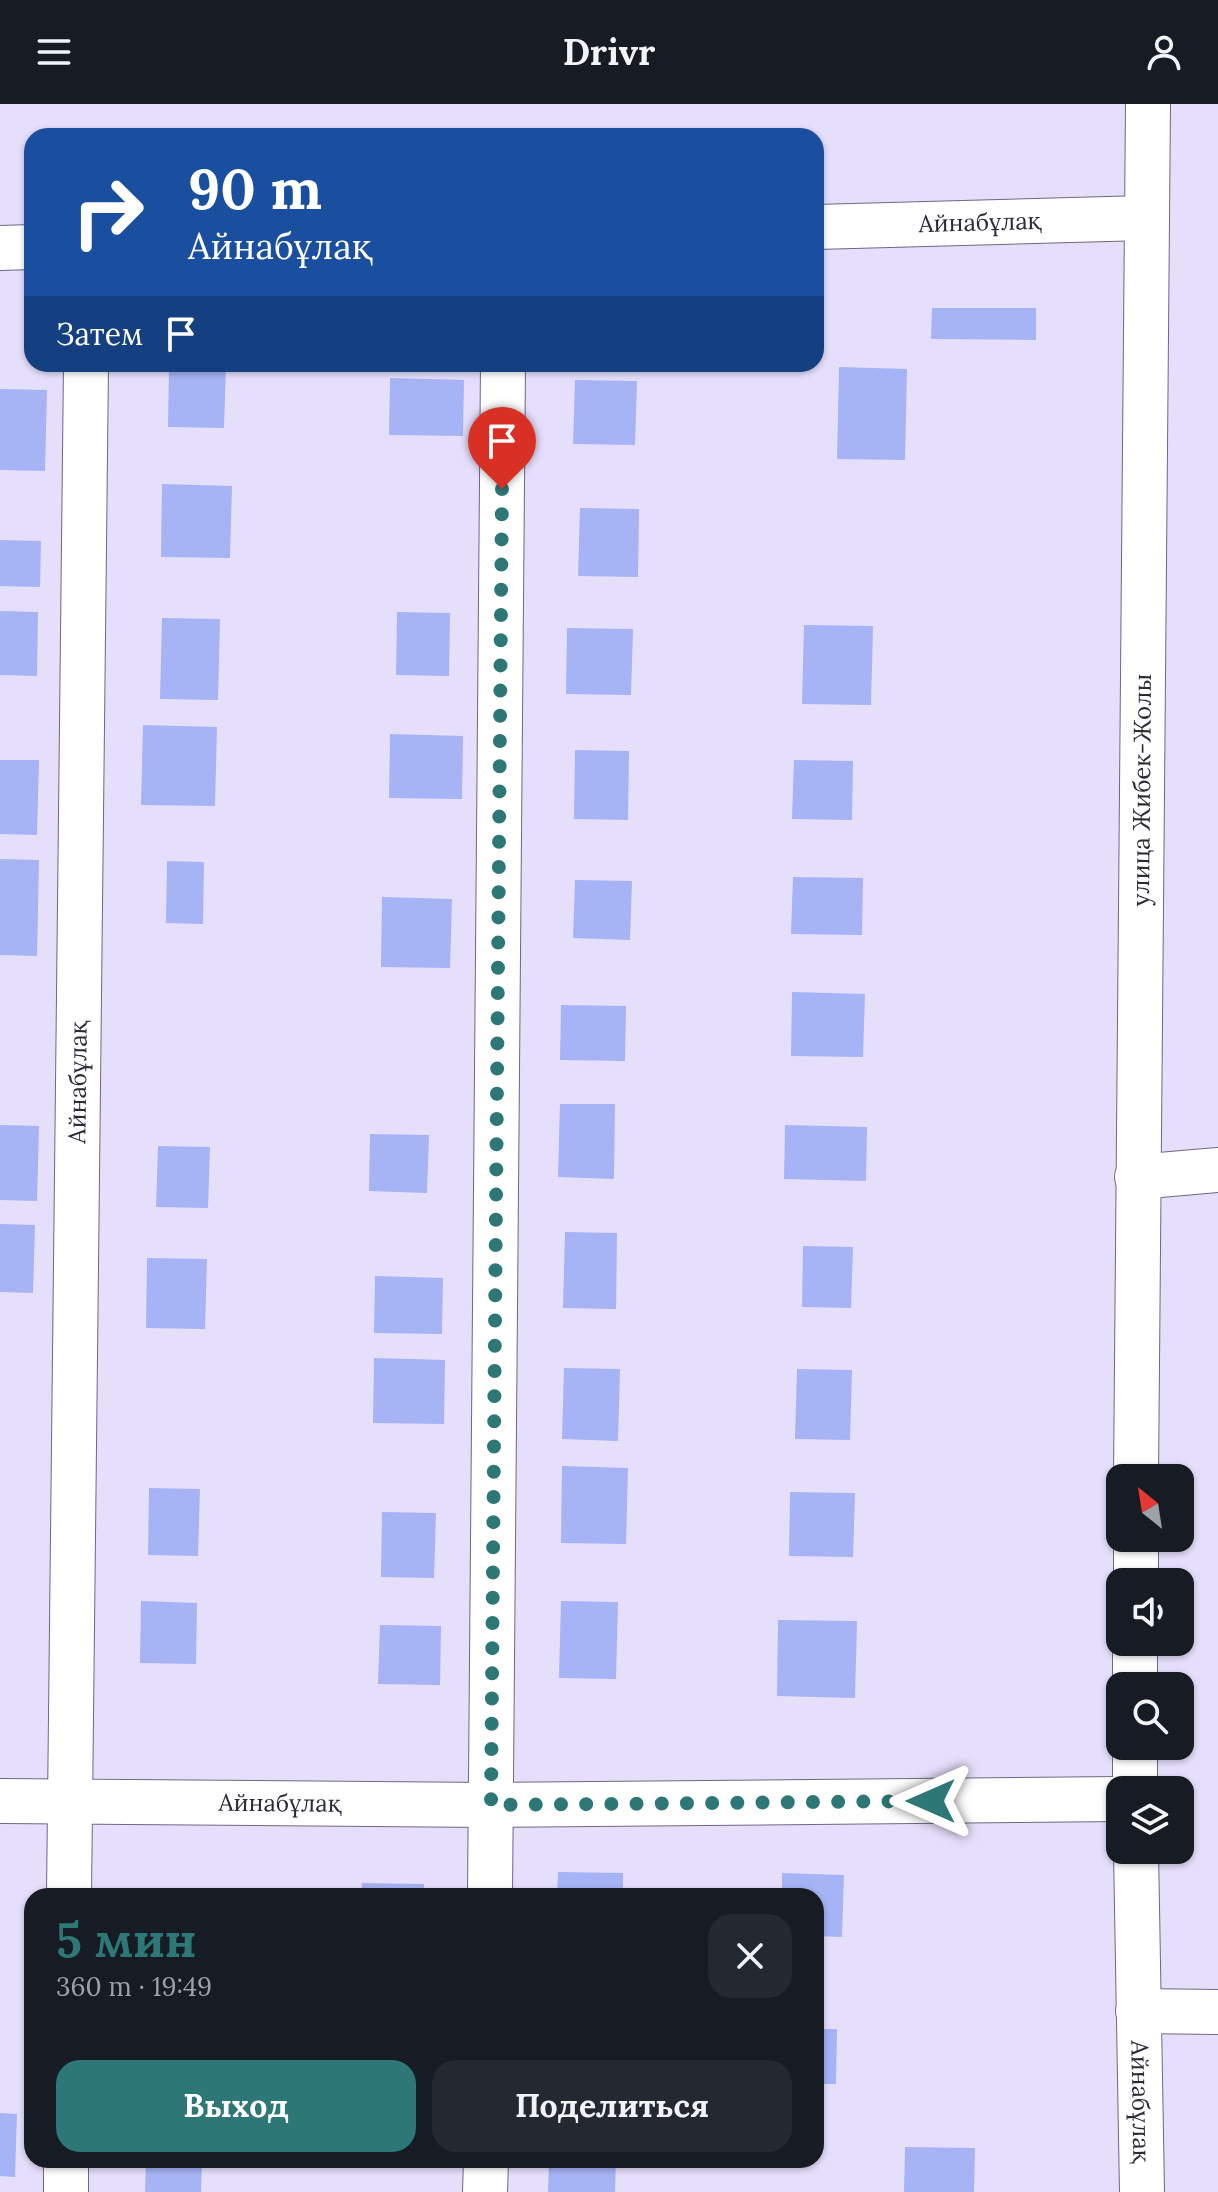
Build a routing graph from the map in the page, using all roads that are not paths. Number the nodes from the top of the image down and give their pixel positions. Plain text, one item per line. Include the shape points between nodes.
1 (1148, 104) edge
2 (1145, 218) junction
3 (824, 227) edge
4 (24, 247) edge
5 (0, 248) edge
6 (86, 372) edge
7 (503, 372) edge
8 (1218, 1170) edge
9 (1137, 1177) junction
10 (1136, 1464) edge
11 (1106, 1799) edge
12 (0, 1801) edge
13 (70, 1801) junction
14 (491, 1805) junction
15 (1136, 1864) edge
16 (69, 1888) edge
17 (490, 1888) edge
18 (1138, 2011) junction
19 (1218, 2012) edge
20 (66, 2168) edge
21 (486, 2168) edge
22 (66, 2192) edge
23 (485, 2192) edge
24 (1142, 2192) edge

1 - 2 street, улица Жибек-Жолы
2 - 3 street, Айнабұлақ
2 - 9 street, улица Жибек-Жолы
4 - 5 street
6 - 13 street, Айнабұлақ
7 - 14 street
8 - 9 street
9 - 10 street, улица Жибек-Жолы
11 - 14 street, Айнабұлақ
12 - 13 street, Айнабұлақ
13 - 14 street, Айнабұлақ
13 - 16 street, Айнабұлақ
14 - 17 street
15 - 18 street
18 - 19 street
18 - 24 street, Айнабұлақ
20 - 22 street
21 - 23 street

